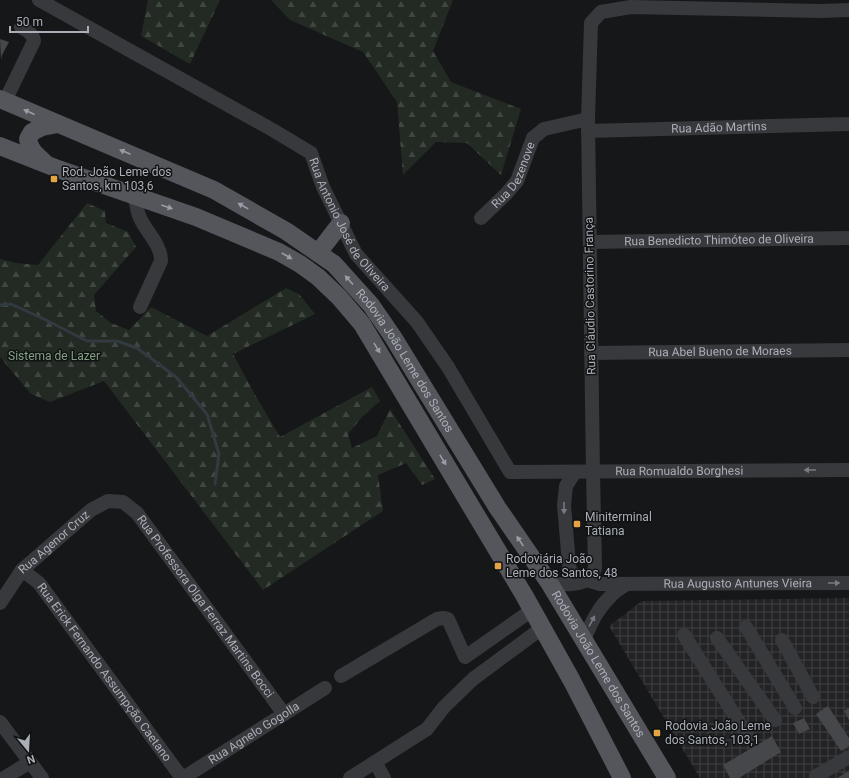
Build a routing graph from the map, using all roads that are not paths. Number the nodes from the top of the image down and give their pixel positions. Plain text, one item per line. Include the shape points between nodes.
1 (39, 0) edge
2 (633, 4) edge
3 (818, 5) edge
4 (849, 10) edge
5 (21, 27) dead end
6 (3, 100) edge
7 (58, 124) junction
8 (849, 124) edge
9 (588, 125) junction
10 (0, 146) edge
11 (51, 167) junction
12 (135, 196) junction
13 (482, 218) dead end
14 (341, 223) junction
15 (849, 238) edge
16 (590, 242) junction
17 (318, 252) junction
18 (140, 307) dead end
19 (849, 350) edge
20 (591, 353) junction
21 (849, 470) edge
22 (510, 472) joint
23 (575, 472) junction
24 (593, 472) junction
25 (122, 502) joint
26 (595, 568) junction
27 (22, 570) junction
28 (582, 582) junction
29 (849, 583) edge
30 (550, 584) junction
31 (600, 584) junction
32 (627, 584) junction
33 (0, 603) edge
34 (532, 610) junction
35 (746, 627) dead end
36 (542, 628) junction
37 (684, 635) dead end
38 (717, 638) dead end
39 (584, 640) junction
40 (782, 640) dead end
41 (465, 657) junction
42 (342, 676) dead end
43 (473, 679) junction
44 (325, 688) dead end
45 (813, 697) dead end
46 (795, 708) dead end
47 (284, 714) junction
48 (775, 720) dead end
49 (0, 722) edge
50 (747, 735) dead end
51 (849, 757) edge
52 (30, 762) junction
53 (374, 762) junction
54 (816, 776) dead end
55 (4, 778) edge
56 (42, 778) edge
57 (183, 778) edge
58 (350, 778) edge
59 (384, 778) edge
60 (622, 778) edge
61 (668, 778) edge

1 - 14 street, Rua Antonio José de Oliveira via 311,153 323,187
2 - 3 street
2 - 9 street, Rua Cláudio Castorino França via 601,12 591,23
3 - 4 street
5 - 6 street via 30,33 34,41
7 -> 6 main road, Rodovia João Leme dos Santos
7 - 11 main road via 42,127 32,132 28,139 29,147
17 -> 7 main road, Rodovia João Leme dos Santos via 214,190
8 - 9 street, Rua Adão Martins
9 - 13 street, Rua Dezenove via 544,129 533,138 517,181
9 - 16 street, Rua Cláudio Castorino França
10 - 11 main road, Rodovia João Leme dos Santos
11 - 12 main road, Rodovia João Leme dos Santos
12 - 18 street via 140,218 161,254
12 -> 34 main road, Rodovia João Leme dos Santos via 196,217 279,252 318,277 339,297 362,324
14 - 17 main road
14 - 22 street, Rua Antonio José de Oliveira via 356,254 417,322 448,367
15 - 16 street, Rua Benedicto Thimóteo de Oliveira
16 - 20 street, Rua Cláudio Castorino França
30 -> 17 main road, Rodovia João Leme dos Santos via 497,507 371,305 334,264
19 - 20 street, Rua Abel Bueno de Moraes
20 - 24 street, Rua Cláudio Castorino França
21 -> 24 street, Rua Romualdo Borghesi
22 - 23 street, Rua Romualdo Borghesi
23 - 24 street, Rua Romualdo Borghesi
23 -> 28 street via 566,486 564,506 570,571
24 - 26 street, Rua Cláudio Castorino França
25 - 27 street, Rua Agenor Cruz via 108,501 91,510
25 - 47 street, Rua Professora Olga Ferraz Martins Bocci via 137,513
26 - 28 street via 594,574
26 - 31 street, Rua Cláudio Castorino França via 595,577
27 - 33 street, Rua Agenor Cruz
27 - 57 street, Rua Erick Fernando Assumpção Caetano via 39,583
28 - 30 street
28 - 31 street, Rua Augusto Antunes Vieira
32 -> 29 street, Rua Augusto Antunes Vieira
30 - 39 main road, Rodovia João Leme dos Santos
31 - 32 street, Rua Augusto Antunes Vieira
39 -> 32 street via 599,609
34 - 36 main road, Rodovia João Leme dos Santos
34 - 41 street
35 - 46 street
36 - 43 street
36 - 60 main road, Rodovia João Leme dos Santos
37 - 50 street
38 - 48 street
39 - 61 main road, Rodovia João Leme dos Santos
40 - 45 street
41 - 42 street via 448,619 437,619
41 - 43 street
43 - 53 street via 444,707 427,729
44 - 47 street, Rua Agnelo Gogolla
47 - 57 street, Rua Agnelo Gogolla
49 - 52 street
51 - 54 street
52 - 55 street
52 - 56 street
53 - 58 street
53 - 59 street

